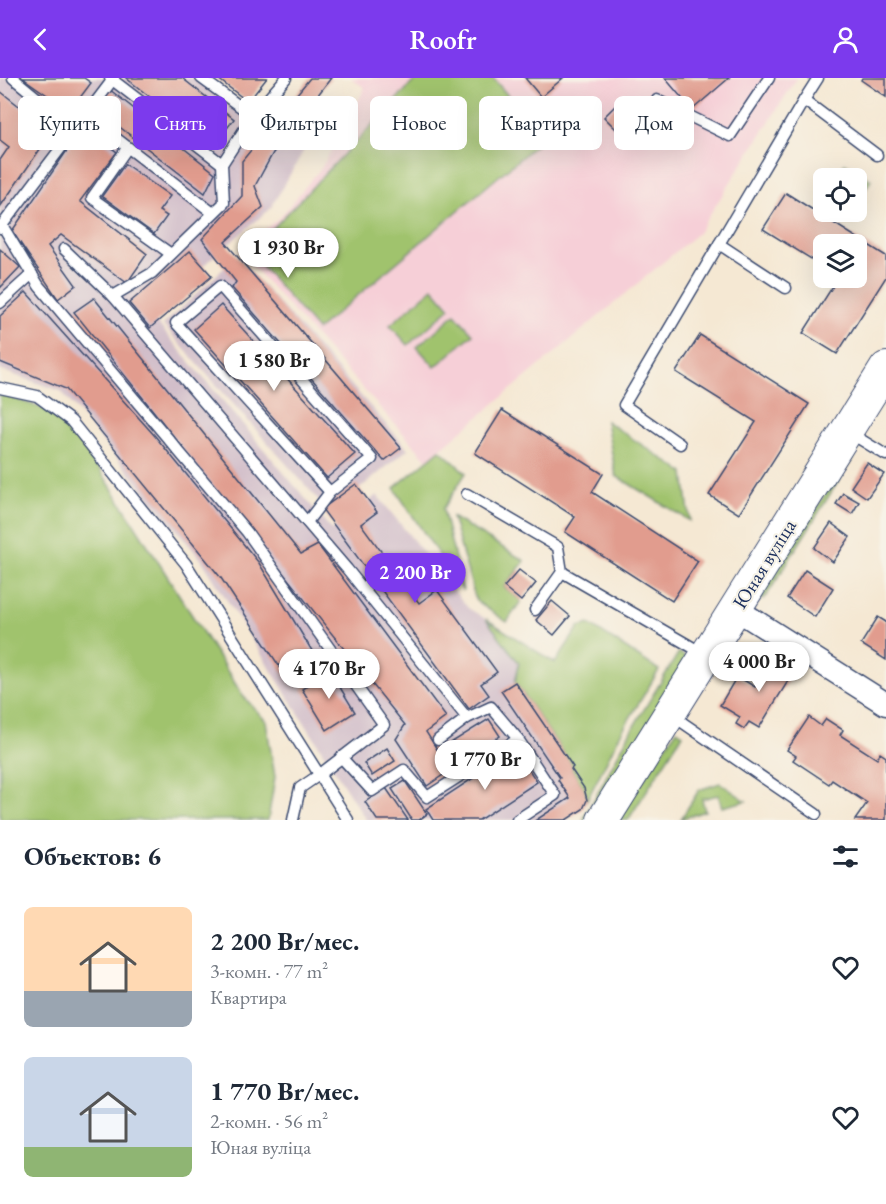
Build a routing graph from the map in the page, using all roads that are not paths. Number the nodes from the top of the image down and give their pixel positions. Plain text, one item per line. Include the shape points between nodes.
1 (13, 78) edge
2 (201, 78) edge
3 (286, 78) edge
4 (769, 78) edge
5 (818, 78) edge
6 (112, 79) edge
7 (35, 96) edge
8 (99, 96) edge
9 (270, 96) edge
10 (804, 99) junction
11 (239, 106) edge
12 (694, 118) edge
13 (239, 138) edge
14 (121, 142) edge
15 (128, 147) junction
16 (59, 150) edge
17 (877, 155) dead end
18 (222, 164) junction
19 (213, 213) junction
20 (1, 227) edge
21 (719, 244) junction
22 (63, 249) dead end
23 (171, 254) junction
24 (32, 274) junction
25 (786, 288) dead end
26 (114, 296) junction
27 (0, 303) edge
28 (886, 368) edge
29 (0, 388) edge
30 (847, 431) junction
31 (680, 444) dead end
32 (886, 455) edge
33 (330, 492) junction
34 (467, 494) dead end
35 (307, 522) junction
36 (562, 572) junction
37 (736, 609) junction
38 (535, 610) dead end
39 (706, 656) junction
40 (886, 704) edge
41 (670, 714) junction
42 (466, 718) junction
43 (518, 739) junction
44 (438, 740) dead end
45 (341, 757) junction
46 (319, 775) junction
47 (816, 814) dead end
48 (293, 820) edge
49 (348, 820) edge
50 (517, 820) edge
51 (603, 820) edge

1 - 7 lane
2 - 11 lane
3 - 9 lane
4 - 12 lane via 730,136
5 - 10 lane
6 - 8 lane
6 - 18 lane
10 - 17 lane
10 - 21 lane
13 - 18 lane
14 - 15 lane
15 - 19 lane
15 - 23 lane via 92,198
16 - 20 lane
18 - 19 lane via 224,203
19 - 23 lane
20 - 24 lane
21 - 25 lane
21 - 31 lane via 624,405
22 - 26 lane
23 - 26 lane via 152,273
24 - 27 lane
24 - 45 lane via 247,532 384,725
26 - 35 lane
28 - 30 street, Юная вуліца
29 - 46 lane via 37,396 71,421 186,564
30 - 32 lane
30 - 37 street, Юная вуліца
33 - 33 lane via 176,324 220,286 372,459
33 - 35 lane
34 - 36 lane via 558,547
35 - 42 lane
36 - 38 lane
36 - 39 lane
37 - 39 street, Юная вуліца
37 - 40 street
39 - 41 street, Юная вуліца
41 - 47 lane
41 - 51 street, Юная вуліца
42 - 43 lane via 491,707
42 - 44 lane
43 - 45 lane via 427,797 404,770 372,790
43 - 50 lane via 555,795
45 - 46 lane
46 - 48 lane via 300,788
46 - 49 lane

